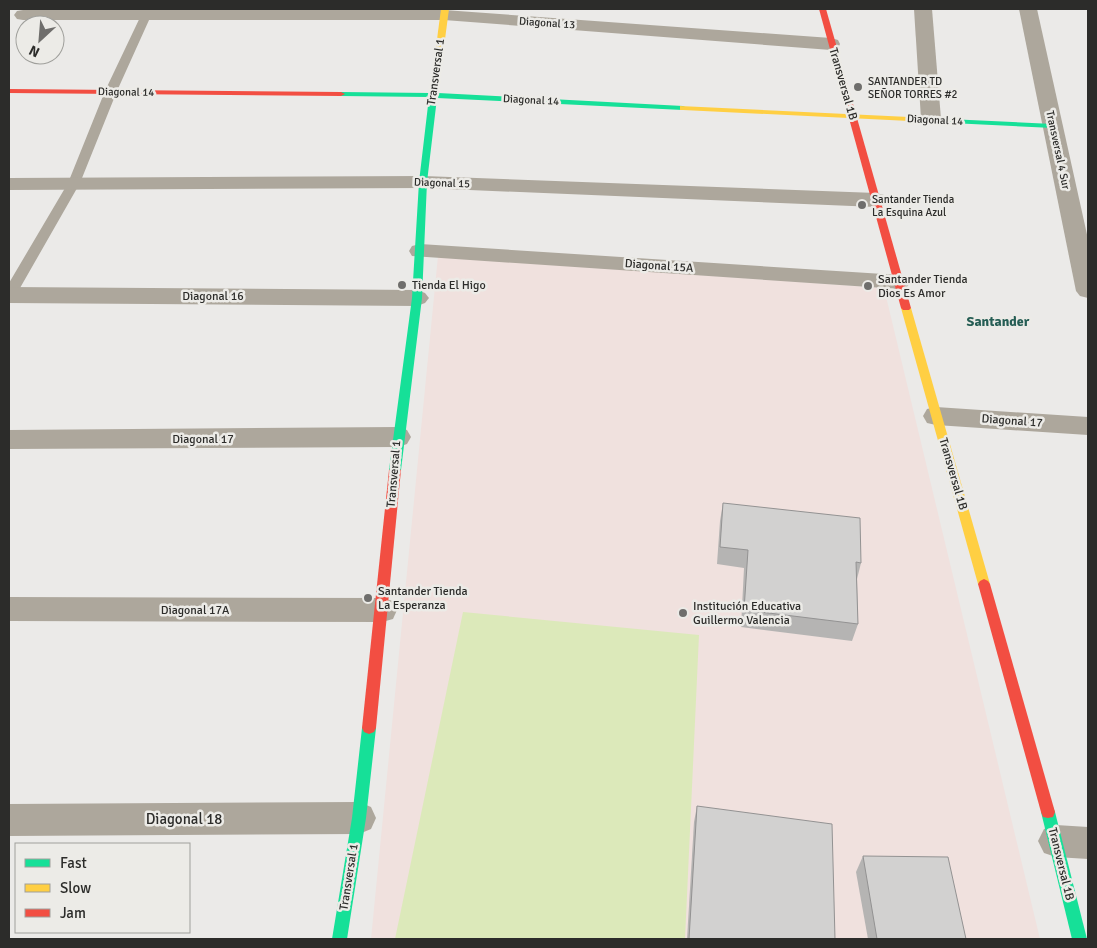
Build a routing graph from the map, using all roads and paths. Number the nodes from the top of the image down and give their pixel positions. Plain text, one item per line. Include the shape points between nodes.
1 (822, 9) edge
2 (923, 9) edge
3 (1028, 9) edge
4 (147, 11) edge
5 (445, 12) edge
6 (23, 15) dead end
7 (832, 44) junction
8 (9, 91) edge
9 (111, 91) junction
10 (433, 95) junction
11 (852, 116) junction
12 (931, 119) junction
13 (1052, 126) junction
14 (423, 182) junction
15 (74, 183) junction
16 (9, 184) edge
17 (876, 200) junction
18 (420, 251) junction
19 (899, 282) junction
20 (1088, 291) edge
21 (9, 295) edge
22 (417, 298) junction
23 (936, 416) junction
24 (1088, 426) edge
25 (398, 437) junction
26 (9, 440) edge
27 (9, 609) edge
28 (382, 610) junction
29 (358, 818) junction
30 (9, 820) edge
31 (1072, 842) edge
32 (339, 939) edge
33 (1080, 939) edge

1 - 7 street, Transversal 1B
2 - 12 street
3 - 13 street, Transversal 4 Sur
4 - 5 street, Diagonal 13
4 - 6 street, Diagonal 13
4 - 9 lane
5 - 7 street, Diagonal 13
5 - 10 street, Transversal 1
7 - 11 street, Transversal 1B
8 - 9 street, Diagonal 14
9 - 10 street, Diagonal 14
9 - 15 lane
10 - 11 street, Diagonal 14
10 - 14 street, Transversal 1
11 - 12 street, Diagonal 14
11 - 17 street, Transversal 1B
12 - 13 street, Diagonal 14
13 - 20 street, Transversal 4 Sur
14 - 15 street, Diagonal 15
14 - 17 street, Diagonal 15
14 - 18 street, Transversal 1
15 - 16 street, Diagonal 15
15 - 21 lane
17 - 19 street, Transversal 1B
18 - 19 street, Diagonal 15A
18 - 22 street, Transversal 1
19 - 23 street, Transversal 1B
21 - 22 street, Diagonal 16
22 - 25 street, Transversal 1
23 - 24 street, Diagonal 17
23 - 31 street, Transversal 1B
25 - 26 street, Diagonal 17
25 - 28 street, Transversal 1
27 - 28 street, Diagonal 17A
28 - 29 street, Transversal 1
29 - 30 street, Diagonal 18
29 - 32 street, Transversal 1
31 - 33 street, Transversal 1B

